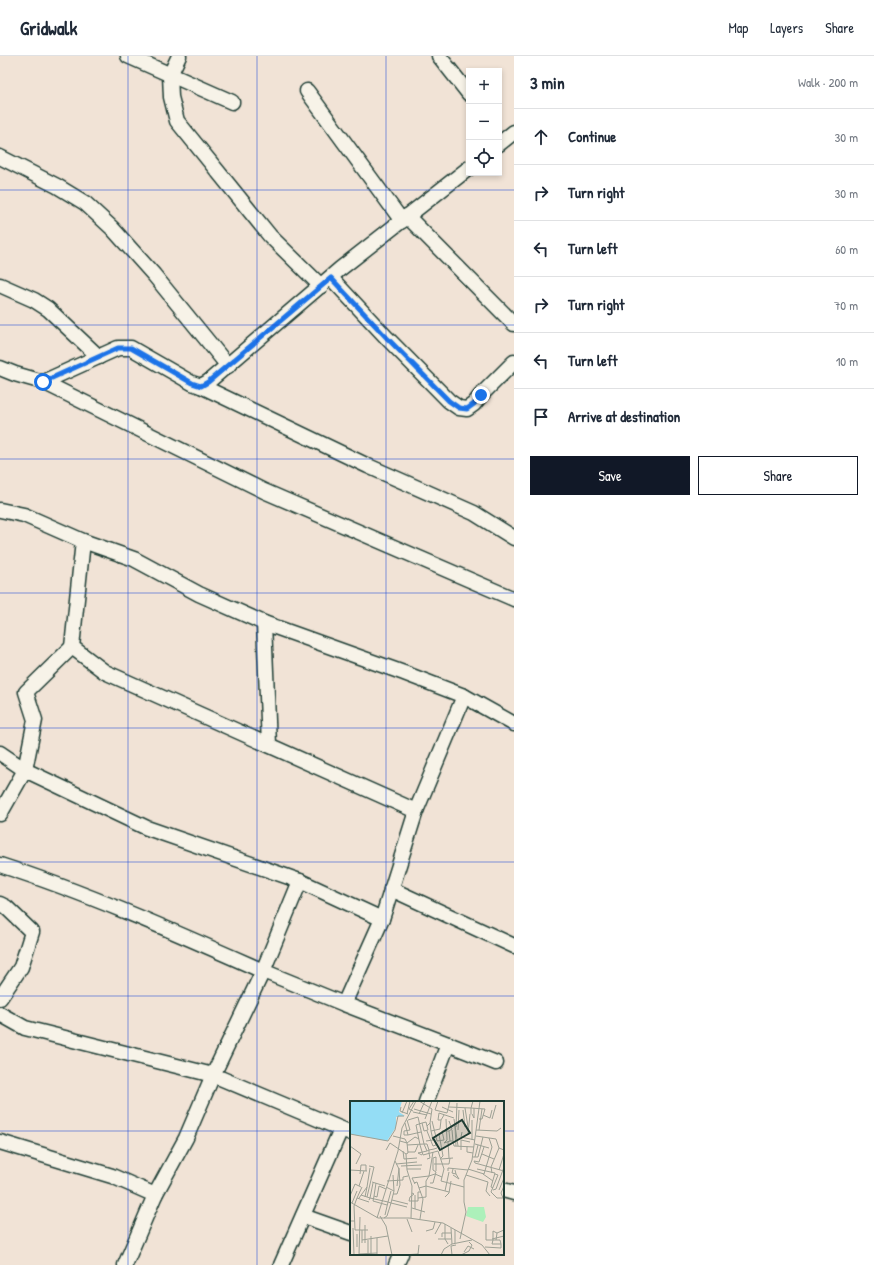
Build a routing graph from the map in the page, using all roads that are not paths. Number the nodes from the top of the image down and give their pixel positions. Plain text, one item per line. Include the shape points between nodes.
1 (128, 56) edge
2 (178, 56) edge
3 (439, 56) edge
4 (170, 75) junction
5 (466, 90) edge
6 (307, 91) dead end
7 (232, 102) dead end
8 (0, 157) edge
9 (466, 170) edge
10 (405, 219) junction
11 (326, 282) junction
12 (0, 285) edge
13 (514, 324) edge
14 (99, 357) junction
15 (514, 362) edge
16 (228, 366) junction
17 (0, 368) edge
18 (43, 382) junction
19 (201, 386) junction
20 (0, 510) edge
21 (514, 538) edge
22 (83, 541) junction
23 (514, 599) edge
24 (264, 623) junction
25 (72, 647) junction
26 (464, 696) junction
27 (514, 724) edge
28 (269, 745) junction
29 (0, 753) edge
30 (25, 770) junction
31 (416, 811) junction
32 (0, 814) edge
33 (0, 865) edge
34 (300, 882) junction
35 (391, 889) junction
36 (0, 904) edge
37 (382, 919) junction
38 (514, 946) edge
39 (263, 971) junction
40 (0, 998) edge
41 (344, 1004) junction
42 (0, 1014) edge
43 (448, 1044) junction
44 (496, 1063) dead end
45 (213, 1075) junction
46 (426, 1101) edge
47 (346, 1131) edge
48 (0, 1142) edge
49 (504, 1190) edge
50 (514, 1193) edge
51 (155, 1195) junction
52 (303, 1216) junction
53 (350, 1232) edge
54 (401, 1255) edge
55 (125, 1265) edge
56 (281, 1265) edge
57 (396, 1265) edge

1 - 4 street
2 - 4 street
3 - 5 street
4 - 7 street
4 - 11 street via 171,97 177,121 270,236
6 - 10 street
8 - 16 street via 57,186 79,200 112,228
9 - 10 street
10 - 11 street
10 - 13 street
11 - 15 street via 459,408 467,409 474,404
11 - 16 street
12 - 14 street via 48,309
14 - 18 street
14 - 19 street via 118,348 131,348
16 - 19 street
17 - 18 street
18 - 23 street via 264,491
19 - 21 street via 368,466 474,513
20 - 22 street via 24,515
22 - 24 street via 134,559 199,594
22 - 25 street
24 - 26 street
24 - 28 street
25 - 28 street via 105,672
25 - 30 street via 26,692 35,720
26 - 27 street
26 - 31 street
28 - 31 street
29 - 30 street
30 - 32 street
30 - 34 street via 147,828
31 - 35 street
33 - 39 street via 66,888
34 - 37 street
34 - 39 street
35 - 37 street
35 - 38 street
36 - 40 street via 32,932 21,967
37 - 41 street
39 - 41 street
39 - 45 street
41 - 43 street
42 - 45 street via 25,1028
43 - 44 street
43 - 46 street
45 - 47 street
45 - 51 street via 186,1138
47 - 52 street
48 - 51 street via 112,1176
49 - 50 street
51 - 55 street
52 - 53 street
52 - 56 street
54 - 57 street

